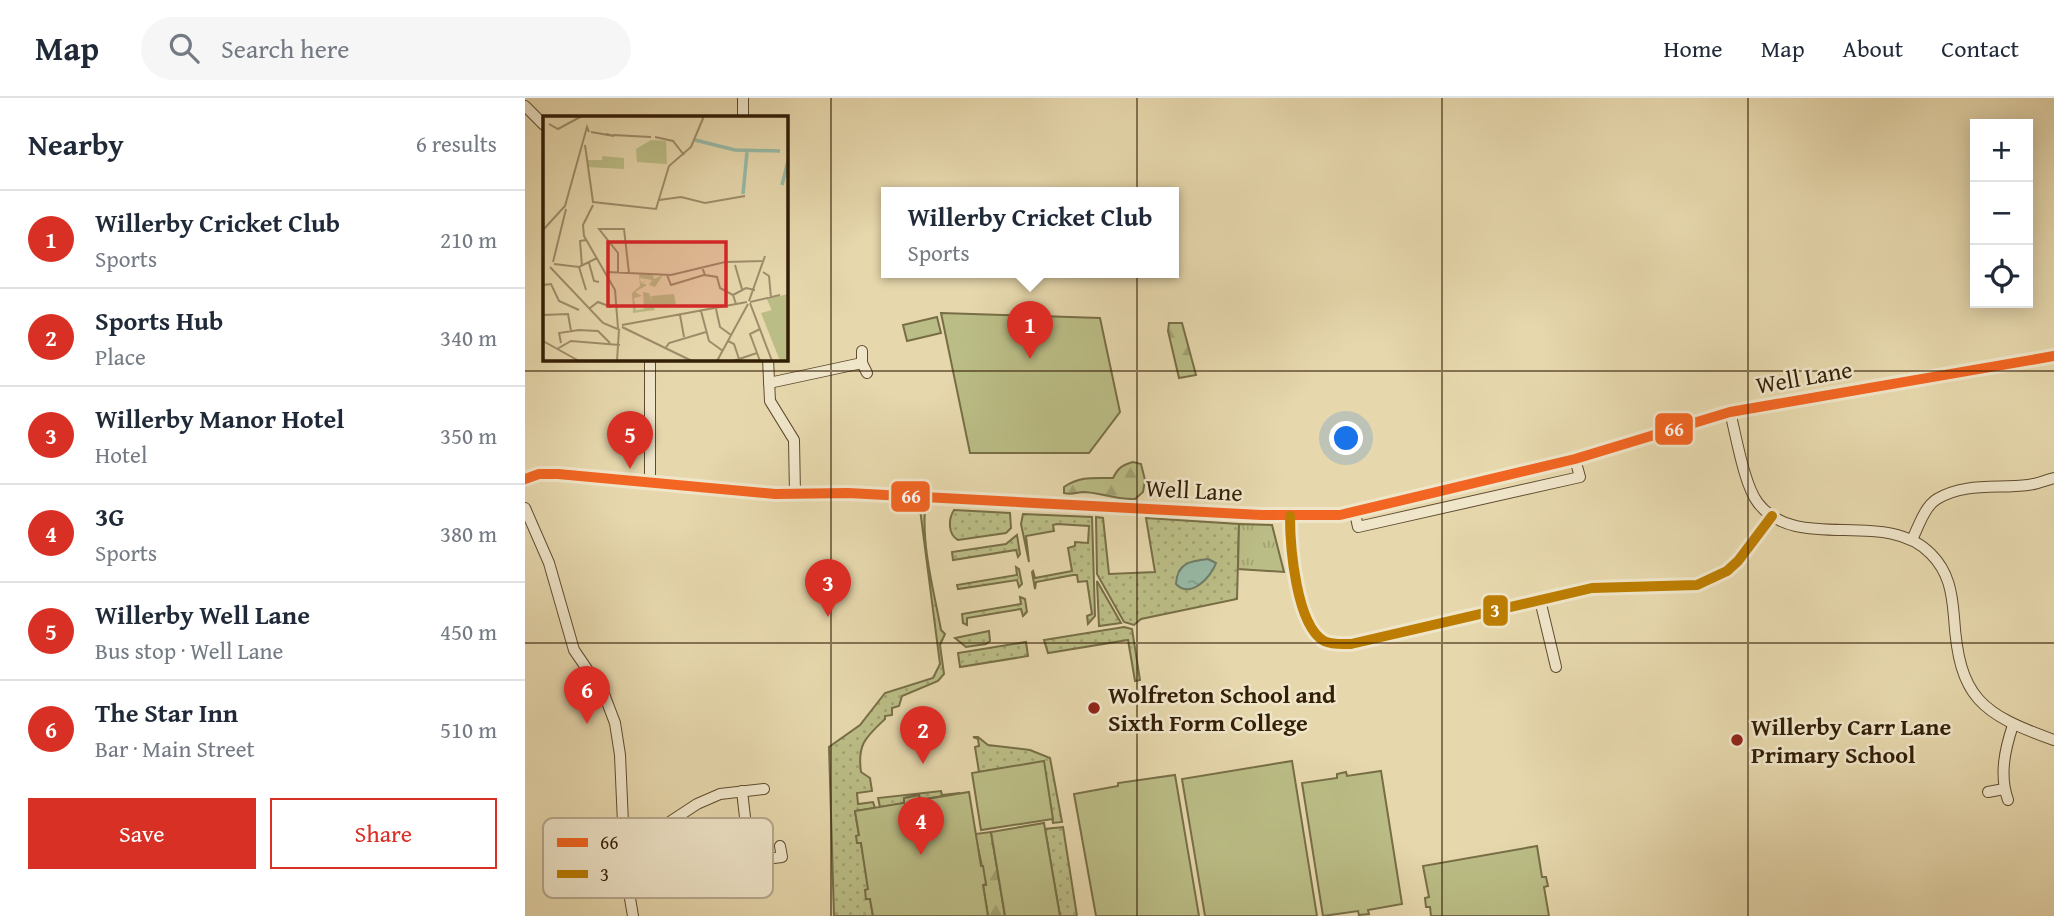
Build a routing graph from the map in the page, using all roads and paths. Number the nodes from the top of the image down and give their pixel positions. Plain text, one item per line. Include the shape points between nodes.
1 (743, 98) edge
2 (525, 106) edge
3 (743, 116) edge
4 (543, 124) edge
5 (862, 351) dead end
6 (2054, 356) edge
7 (650, 360) edge
8 (768, 360) edge
9 (769, 383) junction
10 (1730, 412) junction
11 (1575, 459) junction
12 (2054, 478) edge
13 (525, 479) edge
14 (650, 483) junction
15 (795, 494) junction
16 (525, 508) edge
17 (1355, 513) junction
18 (1290, 516) junction
19 (1772, 516) junction
20 (1912, 540) junction
21 (1540, 600) junction
22 (1555, 667) dead end
23 (2013, 725) junction
24 (2054, 740) edge
25 (764, 789) dead end
26 (742, 791) junction
27 (1988, 792) dead end
28 (622, 818) edge
29 (674, 818) edge
30 (745, 818) edge
31 (780, 846) dead end
32 (773, 858) edge
33 (630, 898) edge
34 (633, 916) edge

1 - 3 street
2 - 4 street
5 - 9 street via 864,368
6 - 10 street, Well Lane
7 - 14 street
8 - 9 street
9 - 15 street via 770,401 794,440
10 - 11 street, Well Lane
10 - 19 street via 1749,485
11 - 17 street, Well Lane
11 - 17 street via 1580,477 1353,528
12 - 20 street via 2028,485 1985,486 1936,499
13 - 14 street, Well Lane via 558,474
14 - 15 street, Well Lane
15 - 18 street, Well Lane
16 - 28 street via 549,563 574,650 614,717
17 - 18 street, Well Lane
18 - 21 street via 1292,562 1306,618 1325,641 1351,644
19 - 20 street via 1811,528 1891,533
19 - 21 street via 1738,561 1697,585 1591,588
20 - 23 street via 1930,553 1950,583 1957,650 1973,695
21 - 22 street
23 - 24 street
23 - 27 street via 2005,752 2006,795
25 - 26 street
26 - 29 street via 708,798
26 - 30 street
31 - 32 street via 782,857
33 - 34 street

